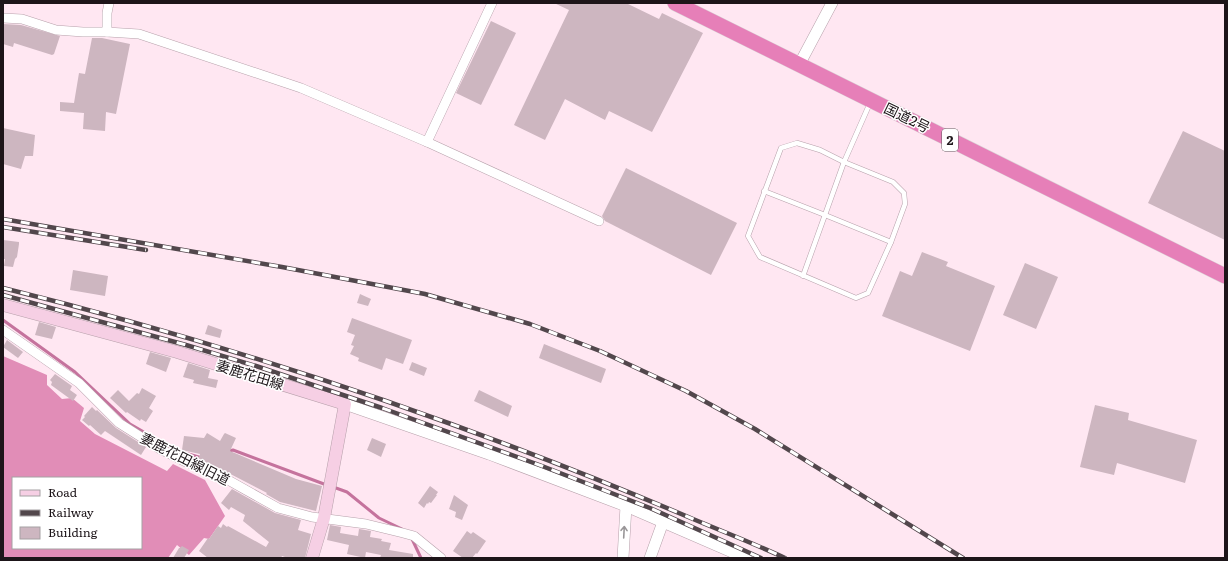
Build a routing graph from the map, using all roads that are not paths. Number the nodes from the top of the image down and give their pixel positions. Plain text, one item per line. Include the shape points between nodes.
1 (109, 3) edge
2 (492, 3) edge
3 (675, 3) edge
4 (832, 3) edge
5 (3, 18) edge
6 (108, 32) junction
7 (799, 64) junction
8 (871, 101) junction
9 (427, 142) junction
10 (844, 162) junction
11 (764, 191) junction
12 (826, 215) junction
13 (599, 221) dead end
14 (891, 242) junction
15 (803, 276) junction
16 (1225, 276) edge
17 (3, 305) edge
18 (3, 330) edge
19 (344, 404) junction
20 (626, 506) junction
21 (324, 518) junction
22 (663, 522) junction
23 (312, 558) edge
24 (441, 558) edge
25 (623, 558) edge
26 (650, 558) edge
27 (746, 558) edge

1 - 6 street
2 - 9 street
3 - 7 highway, 国道2号 / 2
4 - 7 street
5 - 6 street via 22,20 56,30
6 - 9 street via 139,34 301,88
7 - 8 highway, 国道2号 / 2
8 - 10 lane
8 - 16 highway, 国道2号 / 2
9 - 13 street
10 - 11 lane via 820,150 797,144 781,148
10 - 12 lane
10 - 14 lane via 893,182 904,193 905,204
11 - 12 lane
11 - 15 lane via 748,236 760,257
12 - 14 lane
12 - 15 lane
14 - 15 lane via 868,293 856,298
17 - 19 main road, 妻鹿花田線 via 177,352
18 - 21 street, 妻鹿花田線旧道 via 79,383 118,423 160,449 212,472 278,508
19 - 20 street via 489,454
19 - 21 main road
20 - 22 street
25 -> 20 street
21 - 23 main road
21 - 24 street, 妻鹿花田線旧道 via 366,524 414,536
22 - 26 street
22 - 27 street

